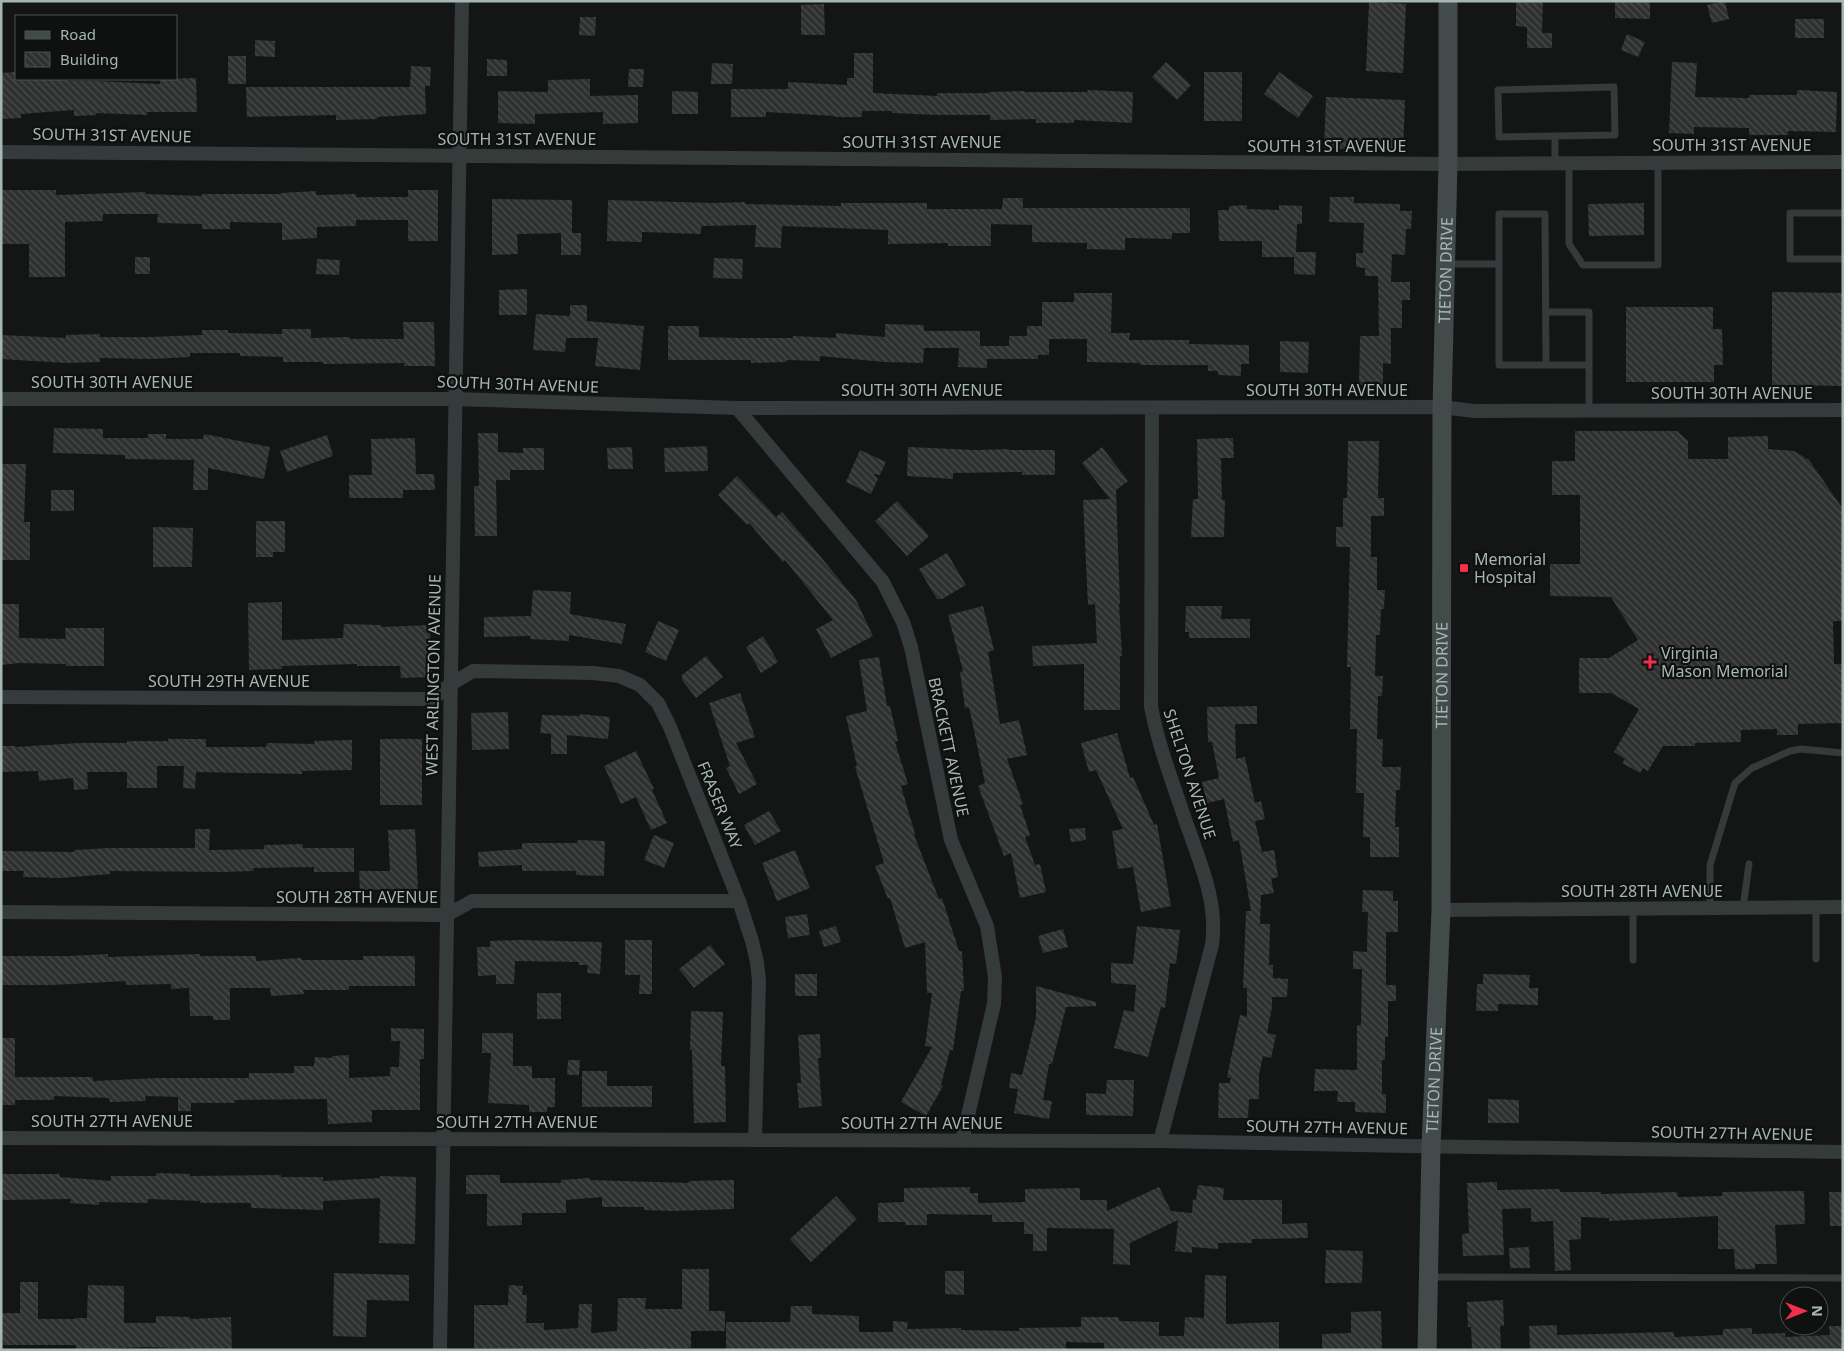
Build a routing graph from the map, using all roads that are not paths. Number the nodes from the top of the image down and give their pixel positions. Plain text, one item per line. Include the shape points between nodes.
1 (462, 1) edge
2 (1448, 1) edge
3 (1555, 136) junction
4 (1, 152) edge
5 (460, 156) junction
6 (1843, 162) edge
7 (1562, 163) junction
8 (1658, 163) junction
9 (1448, 164) junction
10 (1843, 212) edge
11 (1843, 259) edge
12 (1446, 264) junction
13 (1498, 264) junction
14 (1546, 312) junction
15 (1546, 365) junction
16 (1589, 365) junction
17 (1, 399) edge
18 (455, 399) junction
19 (1442, 407) junction
20 (737, 408) junction
21 (1152, 408) junction
22 (1843, 410) edge
23 (1589, 411) junction
24 (451, 684) junction
25 (1, 697) edge
26 (1843, 753) edge
27 (1749, 864) dead end
28 (739, 901) junction
29 (1843, 907) edge
30 (1710, 908) junction
31 (1744, 908) junction
32 (1816, 908) junction
33 (1633, 909) junction
34 (1441, 910) junction
35 (1, 912) edge
36 (447, 915) junction
37 (1816, 959) dead end
38 (1633, 960) dead end
39 (1, 1138) edge
40 (443, 1140) junction
41 (755, 1140) junction
42 (962, 1141) junction
43 (1160, 1141) junction
44 (1431, 1146) junction
45 (1843, 1152) edge
46 (1429, 1277) junction
47 (1843, 1278) edge
48 (440, 1350) edge
49 (1426, 1350) edge

1 - 5 street, WEST ARLINGTON AVENUE
2 - 9 main road, TIETON DRIVE
3 - 3 lane via 1499,138 1498,90 1614,87 1615,135
3 - 7 lane
4 - 5 street, SOUTH 31ST AVENUE
5 - 9 street, SOUTH 31ST AVENUE
5 - 18 street, WEST ARLINGTON AVENUE
6 - 8 street, SOUTH 31ST AVENUE
7 - 8 street, SOUTH 31ST AVENUE
7 - 8 lane via 1569,244 1583,265 1658,265
7 - 9 street, SOUTH 31ST AVENUE
9 - 12 main road, TIETON DRIVE
10 - 11 lane via 1790,213 1790,259
12 - 13 lane
12 - 19 main road, TIETON DRIVE
13 - 14 lane via 1498,214 1545,214
13 - 15 lane via 1498,365
14 - 15 lane
14 - 16 lane via 1589,312
15 - 16 lane
16 - 23 lane
17 - 18 street, SOUTH 30TH AVENUE
18 - 20 street, SOUTH 30TH AVENUE
18 - 24 street, WEST ARLINGTON AVENUE
19 - 21 street, SOUTH 30TH AVENUE
19 - 23 street, SOUTH 30TH AVENUE via 1474,411
19 - 34 main road, TIETON DRIVE
20 - 21 street, SOUTH 30TH AVENUE
20 - 42 street, BRACKETT AVENUE via 883,582 903,622 951,840 987,926 995,977 994,1004
21 - 43 street, SHELTON AVENUE via 1151,707 1162,754 1206,879 1213,906 1214,928
22 - 23 street, SOUTH 30TH AVENUE
24 - 25 street, SOUTH 29TH AVENUE via 432,699
24 - 28 street, FRASER WAY via 472,671 593,673 619,676 640,685 658,703 670,727
24 - 36 street, WEST ARLINGTON AVENUE
26 - 30 lane via 1790,751 1752,768 1734,783 1710,865
27 - 31 lane
28 - 36 street, SOUTH 28TH AVENUE via 472,901
28 - 41 street, FRASER WAY via 752,941 759,981
29 - 32 street, SOUTH 28TH AVENUE
30 - 31 street, SOUTH 28TH AVENUE
30 - 33 street, SOUTH 28TH AVENUE
31 - 32 street, SOUTH 28TH AVENUE
32 - 37 lane
33 - 34 street, SOUTH 28TH AVENUE
33 - 38 lane
34 - 44 main road, TIETON DRIVE
35 - 36 street, SOUTH 28TH AVENUE
36 - 40 street, WEST ARLINGTON AVENUE
39 - 40 street, SOUTH 27TH AVENUE
40 - 41 street, SOUTH 27TH AVENUE
40 - 48 street, WEST ARLINGTON AVENUE
41 - 42 street, SOUTH 27TH AVENUE
42 - 43 street, SOUTH 27TH AVENUE
43 - 44 street, SOUTH 27TH AVENUE
44 - 45 street, SOUTH 27TH AVENUE
44 - 46 main road, TIETON DRIVE
46 - 47 lane
46 - 49 main road, TIETON DRIVE

